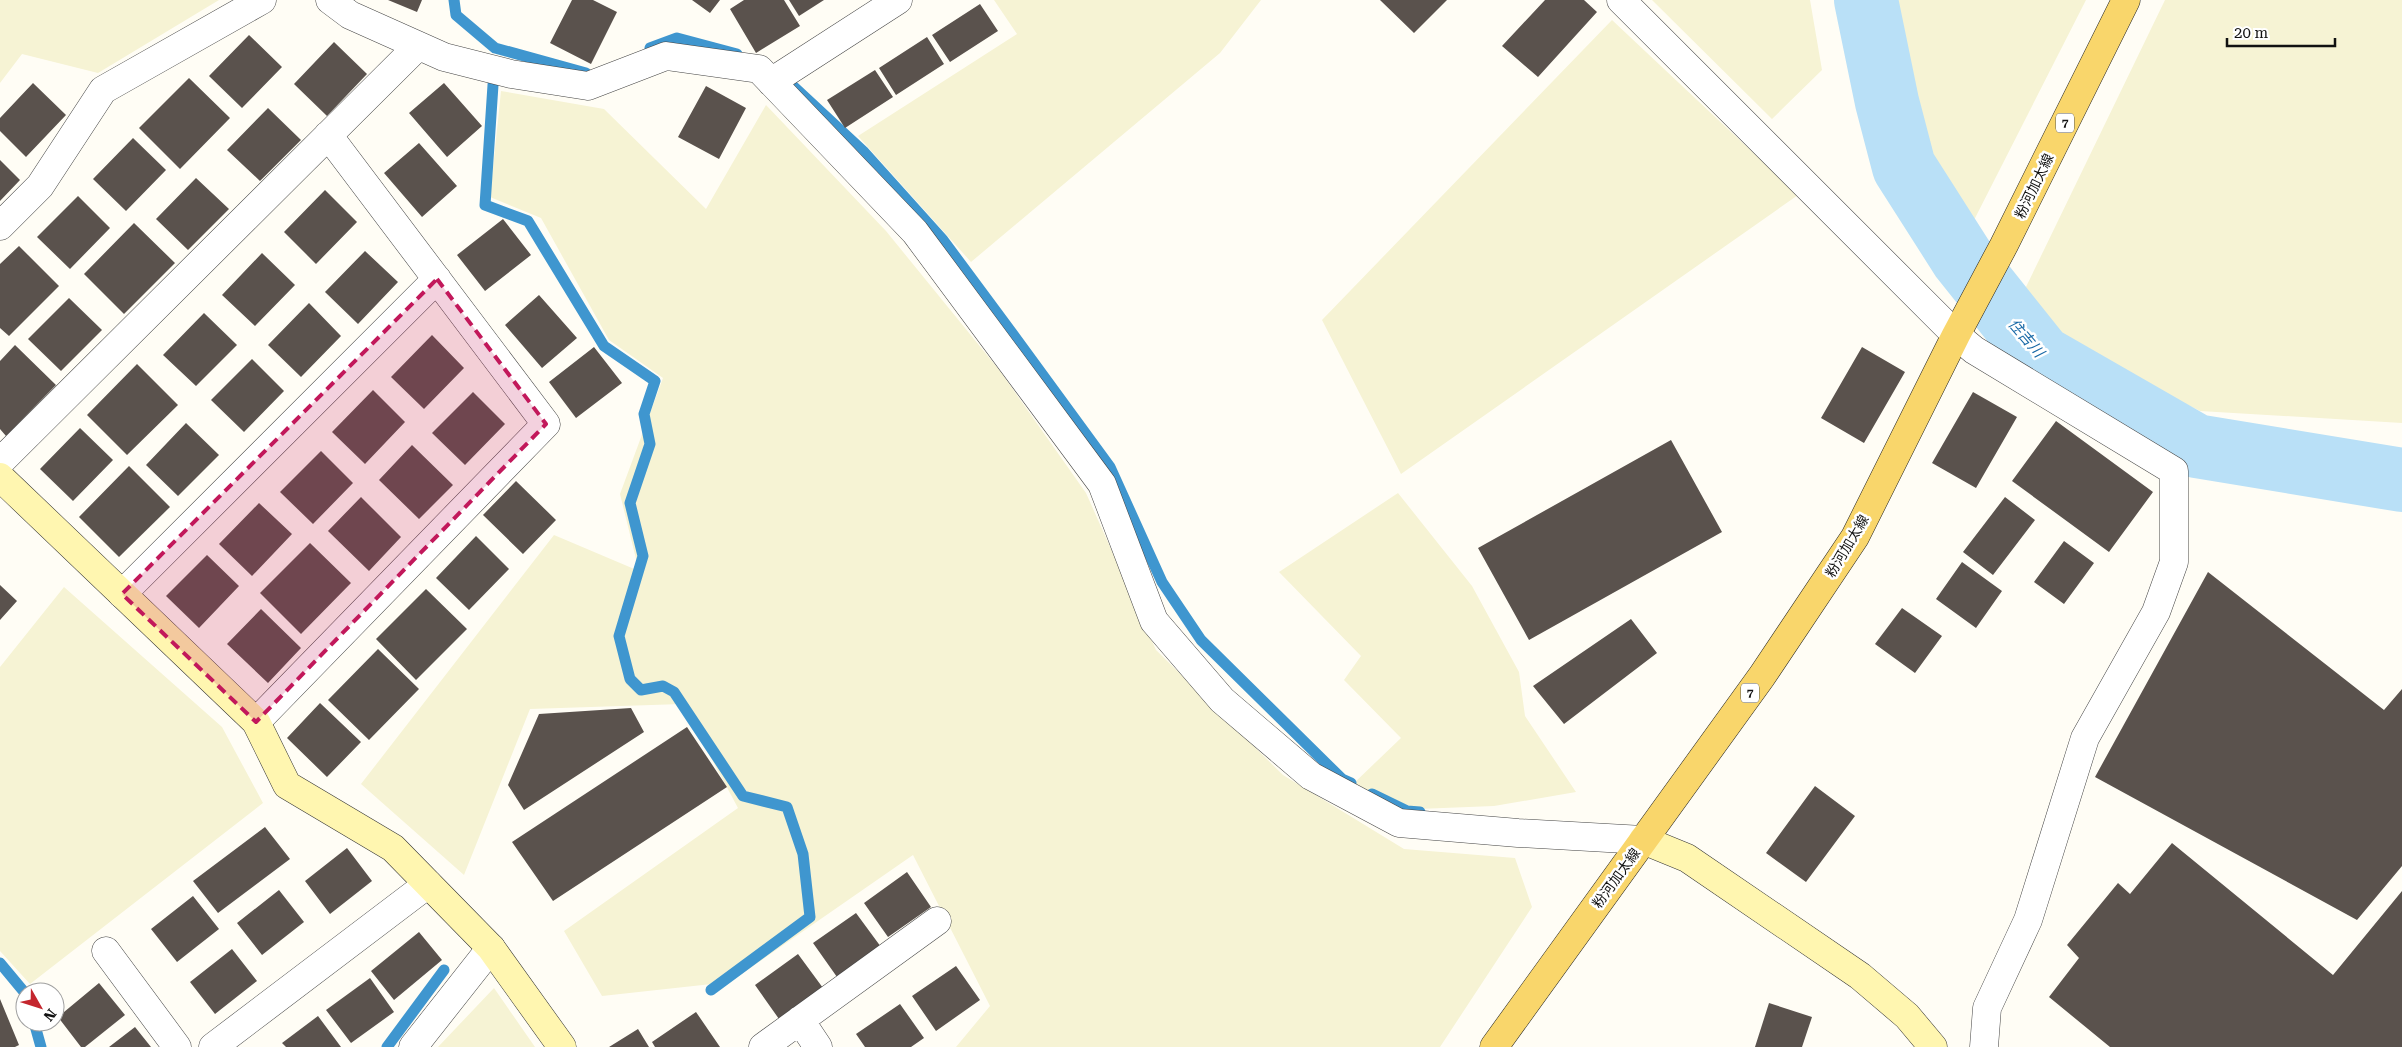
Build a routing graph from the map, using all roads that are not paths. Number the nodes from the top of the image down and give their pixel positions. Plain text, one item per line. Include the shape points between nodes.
1 (262, 0) edge
2 (330, 0) edge
3 (898, 0) edge
4 (1621, 0) edge
5 (2126, 0) edge
6 (418, 46) junction
7 (771, 82) junction
8 (328, 135) junction
9 (0, 226) edge
10 (437, 279) junction
11 (1962, 325) junction
12 (1, 477) edge
13 (122, 594) junction
14 (256, 722) junction
15 (1643, 840) junction
16 (428, 884) junction
17 (937, 921) dead end
18 (491, 948) junction
19 (106, 951) dead end
20 (800, 1020) junction
21 (177, 1047) edge
22 (213, 1047) edge
23 (413, 1047) edge
24 (562, 1047) edge
25 (764, 1047) edge
26 (818, 1047) edge
27 (1494, 1047) edge
28 (1933, 1047) edge
29 (1984, 1047) edge

1 - 9 street via 102,90 40,186
2 - 6 street via 350,15
3 - 7 street
4 - 11 street
5 - 11 main road, 粉河加太線 / 7
6 - 7 street via 444,57 511,74 588,86 666,56 759,69
6 - 8 street
7 - 15 street via 915,232 1102,484 1154,621 1222,700 1311,776 1400,823
8 - 10 street
8 - 12 street
10 - 13 street
10 - 14 street via 546,424
11 - 15 main road, 粉河加太線 / 7 via 1855,537 1762,676
11 - 29 street via 1974,350 2174,471 2174,562 2156,612 2085,738 2028,920 1988,1008
12 - 13 street
13 - 14 street
14 - 16 street via 287,785 393,848
15 - 27 main road, 粉河加太線 / 7
15 - 28 street via 1687,858 1860,976 1907,1016
16 - 18 street
16 - 22 street
17 - 20 street
18 - 23 street
18 - 24 street
19 - 21 street
20 - 25 street
20 - 26 street

